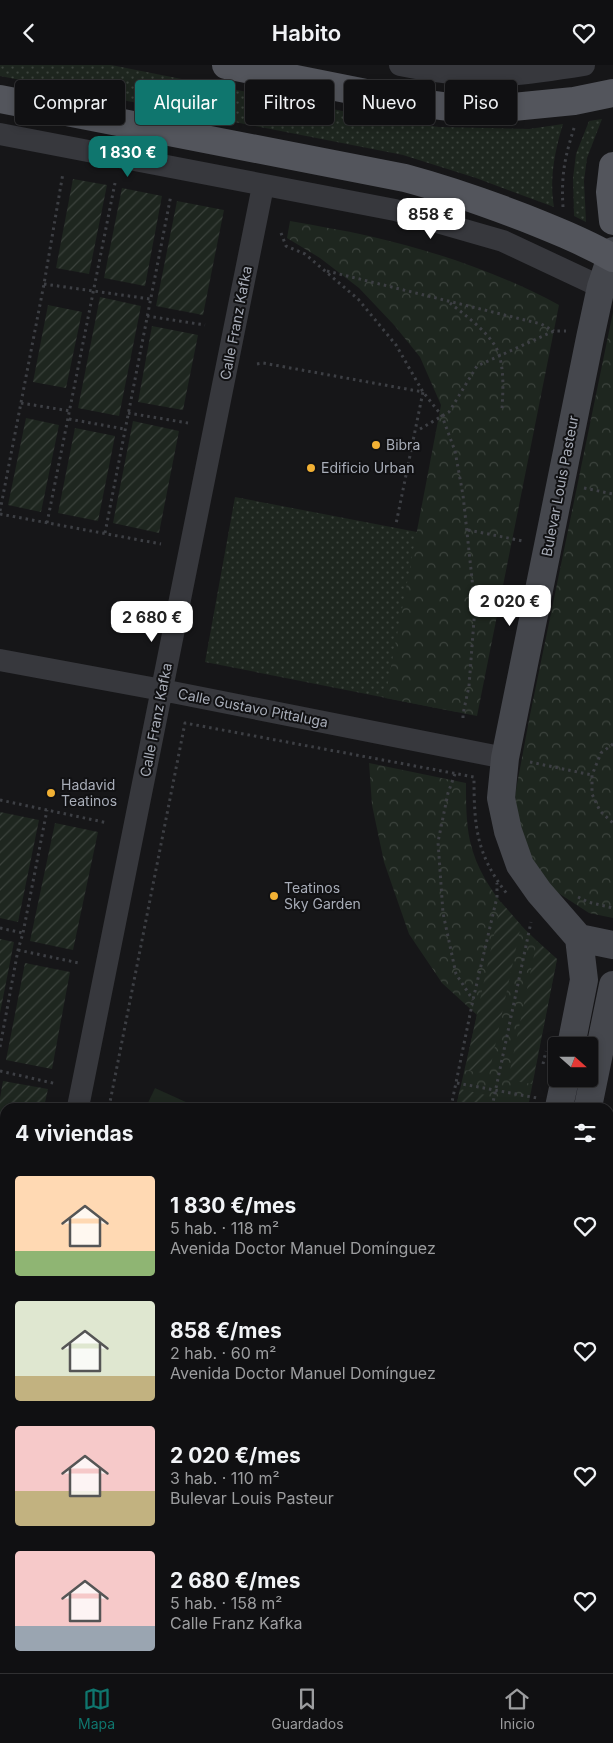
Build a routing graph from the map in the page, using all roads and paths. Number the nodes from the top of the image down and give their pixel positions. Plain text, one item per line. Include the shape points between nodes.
1 (226, 65) edge
2 (400, 65) edge
3 (584, 65) edge
4 (613, 93) edge
5 (0, 99) edge
6 (576, 122) dead end
7 (0, 134) edge
8 (613, 166) edge
9 (63, 173) dead end
10 (115, 183) dead end
11 (263, 185) junction
12 (172, 195) dead end
13 (564, 211) dead end
14 (613, 221) edge
15 (281, 233) dead end
16 (612, 255) edge
17 (327, 271) junction
18 (44, 283) junction
19 (601, 287) junction
20 (94, 290) junction
21 (150, 299) junction
22 (450, 302) junction
23 (147, 316) junction
24 (205, 325) dead end
25 (554, 331) junction
26 (564, 331) dead end
27 (500, 356) junction
28 (257, 364) dead end
29 (423, 392) junction
30 (21, 403) junction
31 (502, 409) dead end
32 (70, 411) junction
33 (128, 413) junction
34 (442, 416) junction
35 (69, 419) junction
36 (188, 423) dead end
37 (124, 429) junction
38 (420, 429) dead end
39 (586, 479) dead end
40 (576, 486) dead end
41 (584, 488) junction
42 (613, 494) edge
43 (582, 497) dead end
44 (0, 512) edge
45 (47, 523) junction
46 (396, 524) dead end
47 (468, 530) junction
48 (105, 533) junction
49 (523, 541) dead end
50 (161, 544) dead end
51 (0, 660) edge
52 (162, 690) junction
53 (463, 722) dead end
54 (613, 743) edge
55 (523, 761) junction
56 (455, 774) junction
57 (592, 775) junction
58 (0, 800) edge
59 (47, 810) junction
60 (108, 823) dead end
61 (613, 823) edge
62 (499, 874) dead end
63 (497, 882) junction
64 (539, 892) junction
65 (575, 895) dead end
66 (508, 896) dead end
67 (613, 908) edge
68 (525, 917) dead end
69 (531, 923) junction
70 (0, 928) edge
71 (538, 930) dead end
72 (23, 933) junction
73 (579, 938) junction
74 (613, 945) edge
75 (18, 950) junction
76 (79, 963) dead end
77 (613, 985) edge
78 (473, 1000) junction
79 (563, 1037) edge
80 (0, 1047) edge
81 (0, 1071) edge
82 (457, 1083) junction
83 (57, 1084) dead end
84 (495, 1090) junction
85 (548, 1093) edge
86 (79, 1103) edge
87 (110, 1103) edge
88 (452, 1103) edge
89 (493, 1103) edge
90 (589, 1103) edge

1 - 4 main road via 457,108 513,107 574,101
2 - 3 street via 455,73 505,75
5 - 16 main road via 405,178 478,200
6 - 13 path via 565,154 562,181
7 - 11 street
8 - 14 main road via 610,192
9 - 18 path
10 - 20 path
11 - 19 street via 395,210 503,241
11 - 52 street, Calle Franz Kafka
12 - 21 path
15 - 17 path via 286,246 305,254
16 - 19 street, Bulevar Louis Pasteur
17 - 22 path
17 - 29 path via 358,299 396,345
18 - 20 path
18 - 30 path
19 - 55 street, Bulevar Louis Pasteur
20 - 21 path
20 - 32 path
21 - 23 path
22 - 25 path via 541,324
22 - 27 path via 481,329
23 - 24 path
23 - 33 path
25 - 26 path
25 - 27 path
27 - 31 path
27 - 34 path via 477,366 449,412
28 - 29 path
29 - 34 path
29 - 46 path
30 - 32 path
30 - 44 path
32 - 35 path
33 - 36 path
33 - 37 path
34 - 38 path
34 - 47 path via 455,451
35 - 37 path
35 - 45 path
37 - 48 path
39 - 41 path
40 - 41 path
41 - 42 path
41 - 43 path
44 - 45 path
45 - 48 path
47 - 49 path
47 - 53 path via 475,607
48 - 50 path
51 - 52 street, Calle Gustavo Pittaluga
52 - 55 street, Calle Gustavo Pittaluga
52 - 86 street, Calle Franz Kafka
54 - 57 path via 601,753
55 - 57 path
55 - 64 street, Bulevar Louis Pasteur via 501,798 520,865
56 - 63 path via 474,777 474,817 483,856
56 - 78 path via 438,842 443,913 456,974
56 - 87 path via 185,723
57 - 61 path via 592,793 600,811
58 - 59 path
59 - 60 path
59 - 72 path
62 - 63 path
63 - 66 path
63 - 78 path via 497,897
64 - 69 path
64 - 73 street, Bulevar Louis Pasteur
65 - 67 path
68 - 69 path
69 - 71 path
69 - 84 path
70 - 72 path
72 - 75 path
73 - 74 street
73 - 79 street via 584,980
75 - 76 path
75 - 80 path
77 - 90 street
78 - 82 path
81 - 83 path
82 - 84 path
82 - 88 path
84 - 85 path
84 - 89 path

